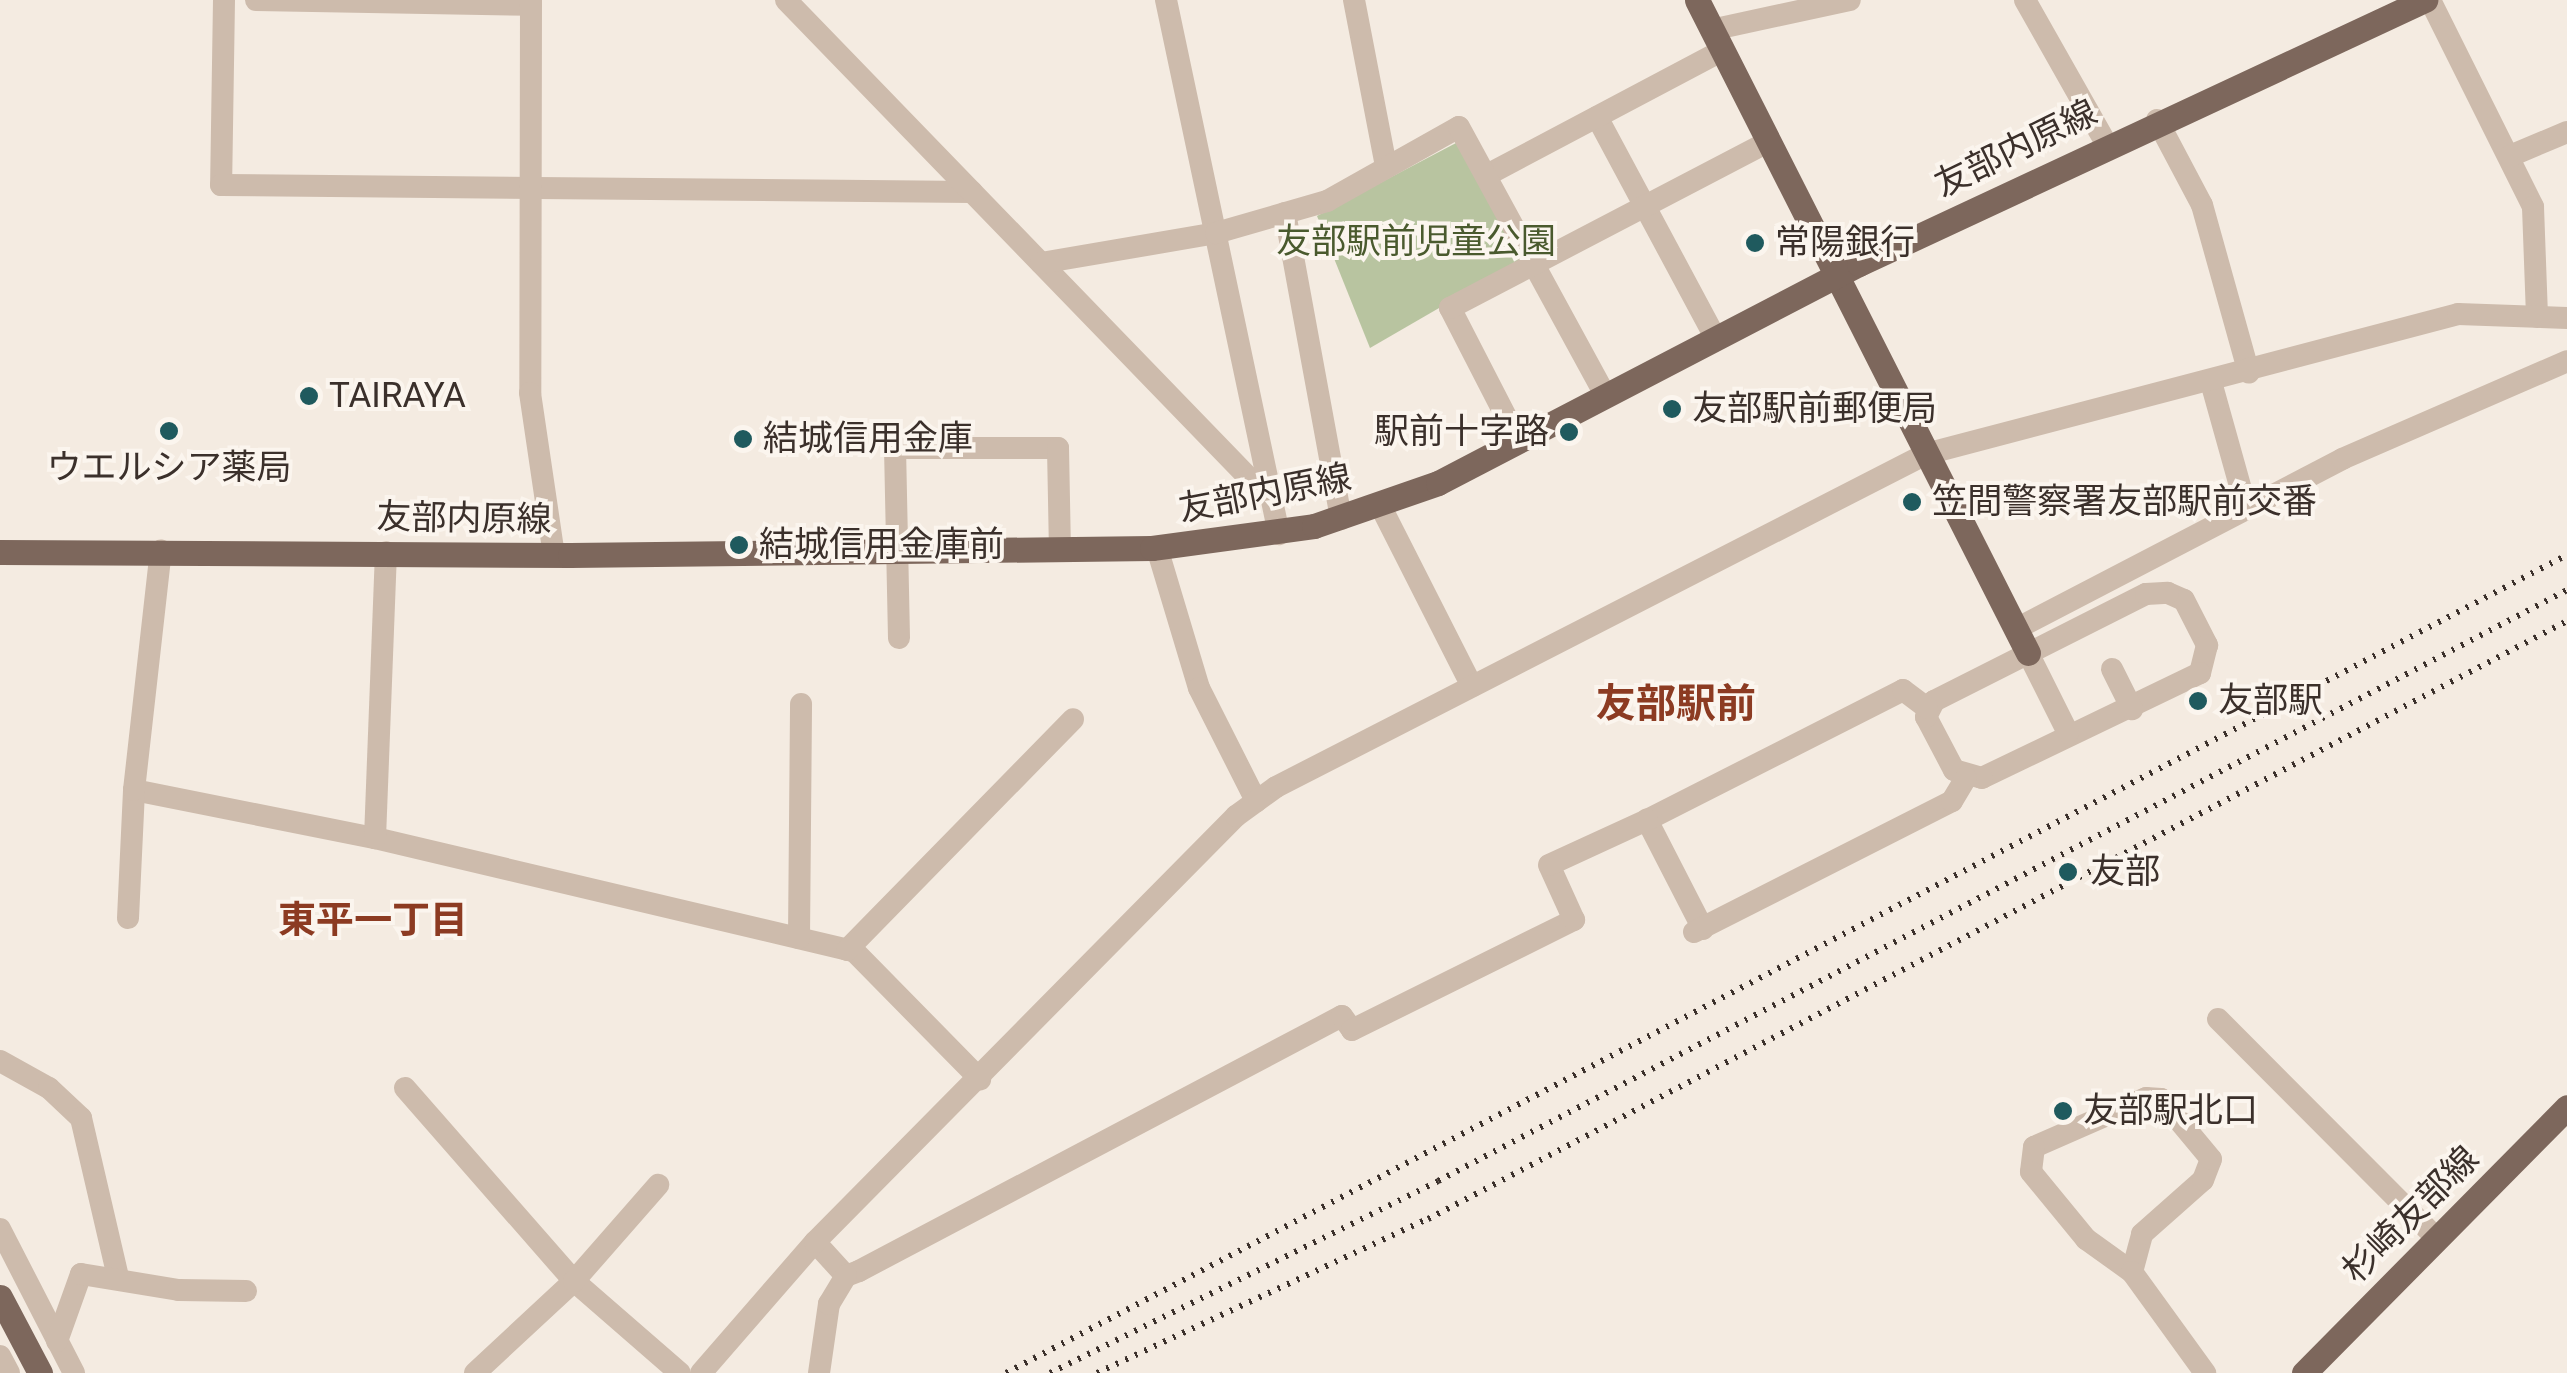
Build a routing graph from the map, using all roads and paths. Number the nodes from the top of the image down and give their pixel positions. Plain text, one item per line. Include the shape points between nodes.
1 (224, 0) edge
2 (256, 0) edge
3 (786, 0) edge
4 (1166, 0) edge
5 (1354, 0) edge
6 (1697, 0) edge
7 (1850, 0) edge
8 (2024, 0) edge
9 (2428, 0) edge
10 (531, 2) edge
11 (1716, 40) junction
12 (1597, 117) junction
13 (2157, 120) junction
14 (2567, 132) edge
15 (1767, 142) junction
16 (2106, 143) junction
17 (2510, 156) junction
18 (1386, 166) junction
19 (1487, 175) junction
20 (531, 190) junction
21 (972, 192) junction
22 (1643, 209) junction
23 (1285, 213) junction
24 (1216, 233) junction
25 (1041, 263) junction
26 (1536, 263) junction
27 (1835, 276) junction
28 (2537, 317) junction
29 (2567, 318) edge
30 (1714, 338) junction
31 (2567, 360) edge
32 (2249, 373) junction
33 (2211, 382) junction
34 (1605, 395) junction
35 (1520, 442) junction
36 (1926, 454) junction
37 (1267, 480) junction
38 (1381, 507) junction
39 (2246, 507) junction
40 (1340, 519) junction
41 (1279, 534) junction
42 (1156, 548) junction
43 (1060, 550) junction
44 (161, 551) junction
45 (0, 552) edge
46 (386, 552) junction
47 (895, 552) junction
48 (554, 555) junction
49 (2016, 629) junction
50 (900, 638) dead end
51 (2028, 653) junction
52 (2112, 669) dead end
53 (1472, 686) junction
54 (801, 704) dead end
55 (1927, 708) junction
56 (2132, 710) junction
57 (1074, 719) dead end
58 (2068, 733) junction
59 (1966, 778) junction
60 (134, 790) junction
61 (1256, 802) junction
62 (1647, 820) junction
63 (375, 838) junction
64 (128, 918) dead end
65 (798, 938) junction
66 (847, 950) junction
67 (2218, 1018) dead end
68 (0, 1061) edge
69 (980, 1079) junction
70 (405, 1088) dead end
71 (2567, 1107) edge
72 (658, 1185) dead end
73 (0, 1229) edge
74 (2142, 1234) junction
75 (2436, 1239) junction
76 (815, 1242) junction
77 (2096, 1246) junction
78 (2132, 1272) junction
79 (846, 1276) junction
80 (118, 1277) junction
81 (574, 1281) junction
82 (246, 1291) dead end
83 (0, 1297) edge
84 (57, 1341) junction
85 (0, 1356) edge
86 (74, 1372) edge
87 (9, 1373) edge
88 (40, 1373) edge
89 (475, 1373) edge
90 (680, 1373) edge
91 (701, 1373) edge
92 (819, 1373) edge
93 (2205, 1373) edge
94 (2304, 1373) edge

1 - 20 street via 221,185
2 - 10 street
3 - 21 street
4 - 24 street
5 - 18 street
6 - 11 main road
7 - 11 street
8 - 16 street
9 - 13 main road, 友部内原線
9 - 17 street
10 - 20 street
11 - 12 street
11 - 15 main road
12 - 19 street
12 - 22 street
13 - 16 main road, 友部内原線
13 - 32 street via 2202,205
14 - 17 street
15 - 22 street
15 - 27 main road
16 - 27 main road, 友部内原線
17 - 28 street via 2537,226
18 - 19 street via 1460,128
18 - 23 street via 1327,200
19 - 26 street
20 - 21 street
20 - 48 street via 530,393
21 - 25 street
22 - 26 street
22 - 30 street
23 - 24 street
23 - 40 street
24 - 25 street
24 - 37 street
25 - 37 street via 1250,479
26 - 34 street
26 - 35 street via 1450,308
27 - 30 main road, 友部内原線
27 - 36 main road
28 - 29 street
28 - 32 street via 2458,314
30 - 34 main road, 友部内原線
31 - 39 street
32 - 33 street
33 - 36 street
33 - 39 street
34 - 35 main road, 友部内原線
35 - 38 main road, 友部内原線
36 - 49 main road
36 - 53 street
37 - 41 street
38 - 40 main road, 友部内原線
38 - 53 street
39 - 49 street
40 - 41 main road, 友部内原線
41 - 42 main road, 友部内原線
42 - 43 main road, 友部内原線
42 - 61 street via 1199,688
43 - 47 main road, 友部内原線
43 - 47 street via 1058,448 895,448
44 - 45 main road, 友部内原線
44 - 46 main road, 友部内原線
44 - 60 street
46 - 48 main road, 友部内原線
46 - 63 street
47 - 48 main road, 友部内原線
47 - 50 street
49 - 51 main road
51 - 55 street
51 - 56 street via 2146,594 2176,595 2207,645 2206,666
51 - 58 street
52 - 56 street
53 - 61 street
54 - 65 street
55 - 59 street via 1954,770
55 - 62 street via 1903,690
56 - 58 street via 2086,733
57 - 66 street
58 - 59 street via 1982,778
59 - 62 street via 1952,801 1699,930
60 - 63 street
60 - 64 street
61 - 69 street
62 - 79 street via 1550,865 1574,920 1352,1030 1342,1016
63 - 65 street
65 - 66 street
66 - 69 street
67 - 75 street
68 - 80 street via 49,1088 80,1118
69 - 76 street
70 - 81 street
71 - 75 main road, 杉崎友部線
72 - 81 street
73 - 84 street
74 - 77 street
74 - 77 street via 2203,1180 2211,1159 2180,1114 2146,1098 2034,1147 2032,1172 2039,1186
74 - 78 street
75 - 94 main road, 杉崎友部線
76 - 79 street
76 - 91 street
77 - 78 street
78 - 93 street
79 - 92 street via 830,1304
80 - 82 street via 179,1290
80 - 84 street via 81,1274
81 - 89 street
81 - 90 street
83 - 88 main road
84 - 86 street
85 - 87 street

